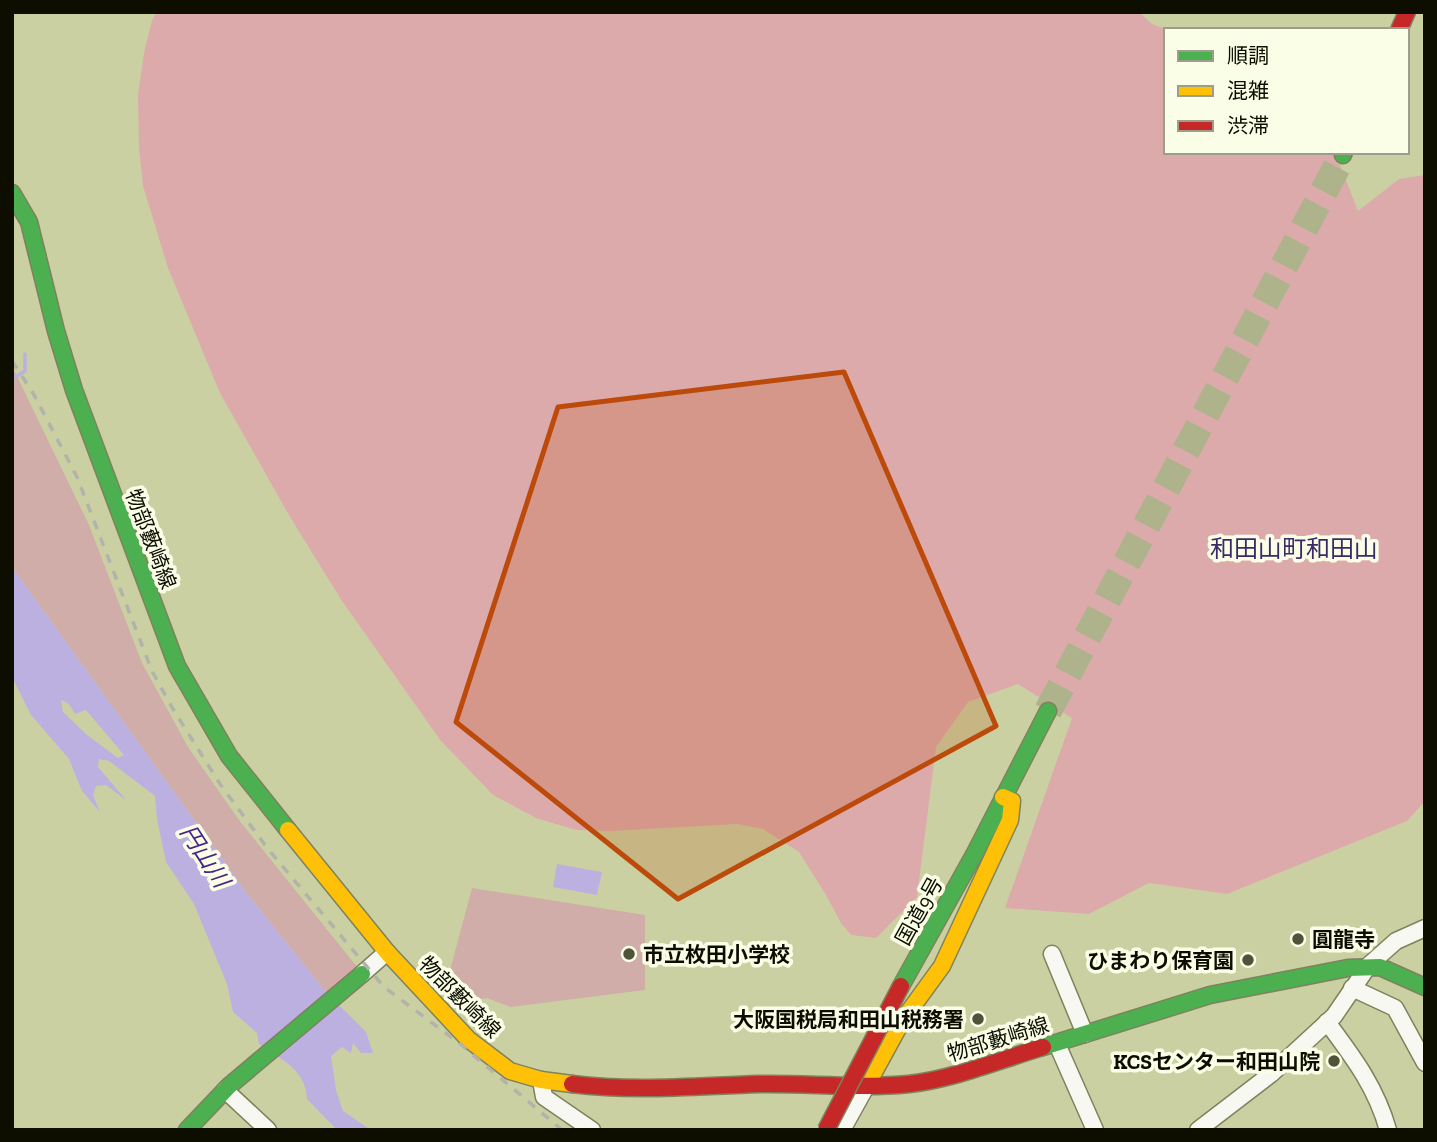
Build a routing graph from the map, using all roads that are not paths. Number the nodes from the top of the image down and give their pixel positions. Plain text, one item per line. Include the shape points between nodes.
1 (1407, 12) edge
2 (1400, 28) edge
3 (12, 192) edge
4 (1048, 711) tunnel mouth
5 (1003, 797) junction
6 (1425, 928) edge
7 (387, 952) junction
8 (1052, 954) dead end
9 (1369, 965) junction
10 (362, 974) joint
11 (1352, 988) junction
12 (1425, 988) edge
13 (1327, 1022) junction
14 (1085, 1034) junction
15 (1057, 1044) junction
16 (1425, 1063) edge
17 (541, 1080) junction
18 (867, 1085) junction
19 (227, 1088) junction
20 (187, 1130) edge
21 (268, 1130) edge
22 (592, 1130) edge
23 (826, 1130) edge
24 (842, 1130) edge
25 (1095, 1130) edge
26 (1198, 1130) edge
27 (1388, 1130) edge

1 - 2 main road
3 - 7 main road, 物部藪崎線 via 29,222 74,390 177,666 229,756
4 - 5 main road, 国道9号
5 - 18 main road via 1012,801 1010,820 942,967 902,1021
5 - 23 main road, 国道9号, bridge
6 - 9 street via 1396,942
7 - 10 street
7 - 17 main road, 物部藪崎線 via 468,1040 509,1071
8 - 14 street
9 - 11 street
9 - 12 main road, 物部藪崎線 via 1383,966
9 - 14 main road, 物部藪崎線 via 1210,995
10 - 19 main road
11 - 13 street
11 - 16 street via 1395,1008
13 - 26 street
13 - 27 street via 1364,1072
14 - 15 main road, 物部藪崎線
15 - 18 main road, 物部藪崎線 via 949,1076 909,1084
15 - 25 street
17 - 18 main road, 物部藪崎線 via 654,1090
17 - 22 street via 544,1097
18 - 24 street
19 - 20 main road
19 - 21 street

